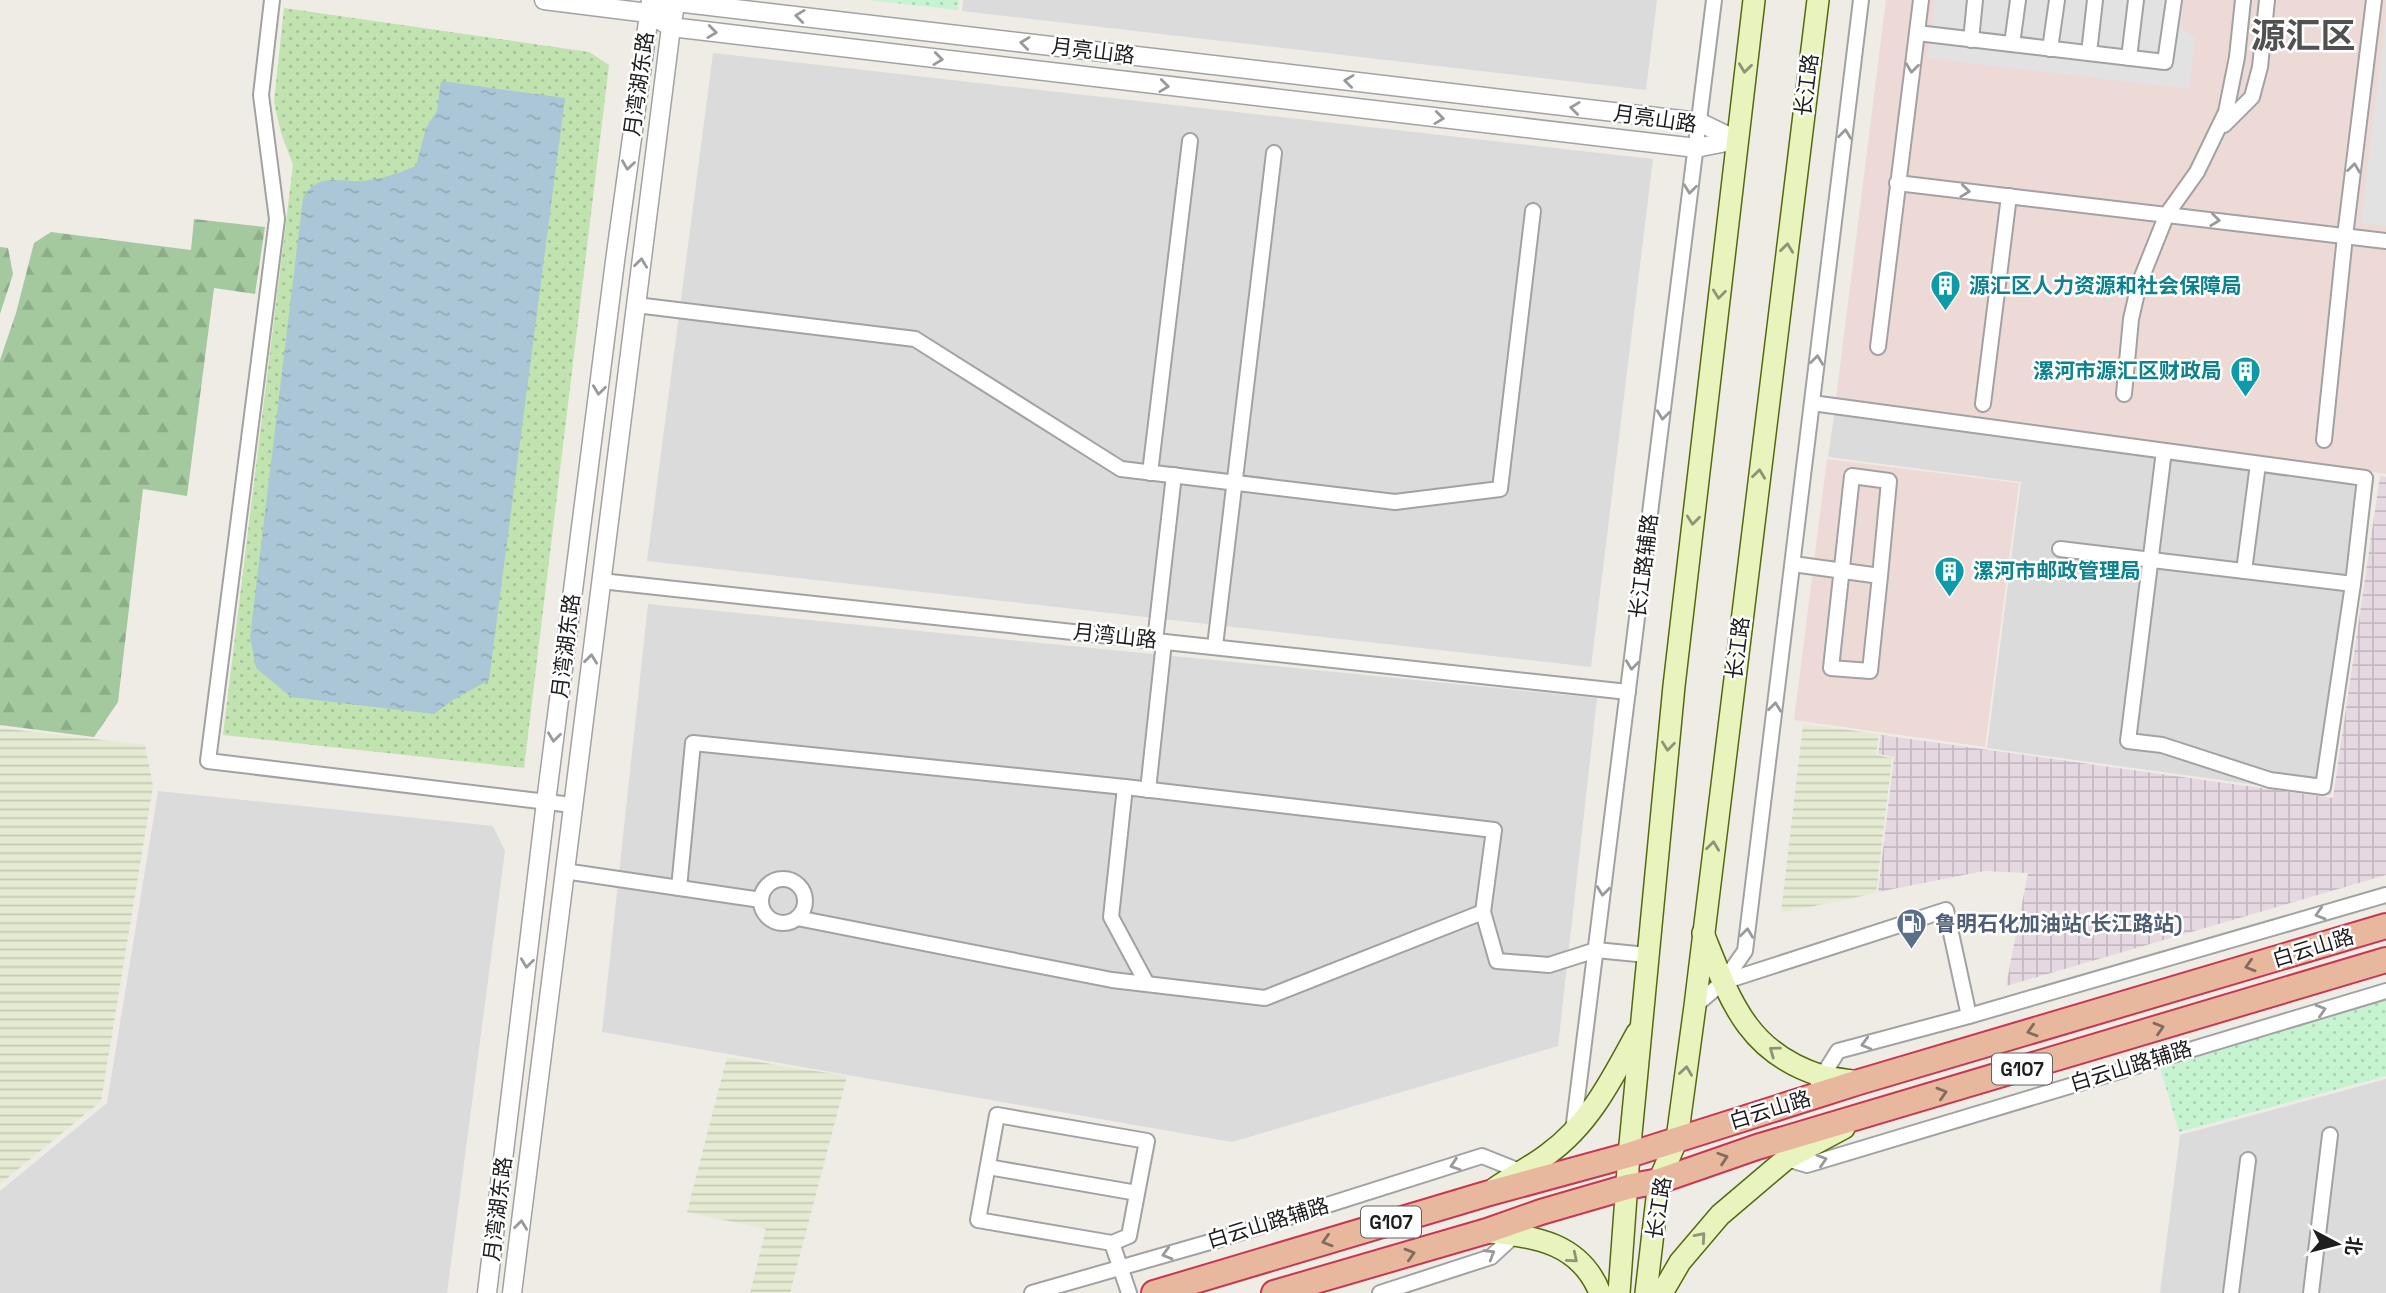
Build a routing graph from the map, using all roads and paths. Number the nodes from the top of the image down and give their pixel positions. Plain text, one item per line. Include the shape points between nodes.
1 (272, 0) edge
2 (544, 0) edge
3 (1714, 0) edge
4 (1754, 0) edge
5 (1818, 0) edge
6 (1861, 0) edge
7 (1921, 0) edge
8 (1975, 0) edge
9 (2018, 0) edge
10 (2057, 0) edge
11 (2095, 0) edge
12 (2136, 0) edge
13 (2174, 0) edge
14 (2243, 0) edge
15 (2267, 0) edge
16 (2374, 0) edge
17 (676, 1) edge
18 (650, 7) edge
19 (671, 27) junction
20 (1917, 33) junction
21 (1971, 40) junction
22 (2012, 44) junction
23 (2050, 49) junction
24 (2089, 53) junction
25 (2129, 58) junction
26 (1699, 122) junction
27 (2217, 132) junction
28 (1736, 140) junction
29 (1190, 141) dead end
30 (1696, 148) junction
31 (1274, 153) dead end
32 (1897, 183) junction
33 (2009, 196) junction
34 (1533, 211) dead end
35 (2167, 214) junction
36 (2345, 236) junction
37 (2386, 241) edge
38 (636, 305) junction
39 (1878, 347) dead end
40 (2124, 394) dead end
41 (1812, 403) junction
42 (1983, 404) dead end
43 (2324, 440) dead end
44 (2164, 451) junction
45 (2258, 464) junction
46 (1150, 472) junction
47 (1174, 475) junction
48 (1234, 483) junction
49 (2060, 549) dead end
50 (2151, 560) junction
51 (1793, 564) junction
52 (1842, 571) junction
53 (2244, 571) junction
54 (1880, 576) junction
55 (601, 581) junction
56 (2353, 584) junction
57 (1159, 641) junction
58 (1216, 646) junction
59 (1628, 692) junction
60 (1125, 787) junction
61 (1148, 790) junction
62 (546, 802) junction
63 (572, 805) junction
64 (564, 871) junction
65 (679, 888) junction
66 (2386, 895) edge
67 (761, 900) junction
68 (1483, 912) junction
69 (797, 918) junction
70 (2386, 926) edge
71 (1702, 931) junction
72 (1595, 950) junction
73 (1647, 955) junction
74 (2386, 960) edge
75 (1723, 982) junction
76 (1147, 984) junction
77 (2386, 991) edge
78 (1695, 1006) junction
79 (1969, 1016) junction
80 (1641, 1025) junction
81 (1823, 1076) junction
82 (1859, 1082) junction
83 (1807, 1099) junction
84 (1867, 1116) junction
85 (1573, 1133) junction
86 (2330, 1135) dead end
87 (1677, 1139) junction
88 (1757, 1147) junction
89 (1629, 1155) junction
90 (1786, 1159) junction
91 (2248, 1160) dead end
92 (988, 1167) junction
93 (1531, 1175) junction
94 (1659, 1181) junction
95 (1626, 1187) junction
96 (1137, 1193) junction
97 (1541, 1212) junction
98 (1487, 1231) junction
99 (1516, 1234) junction
100 (1112, 1242) junction
101 (1121, 1268) junction
102 (1614, 1292) edge
103 (488, 1293) edge
104 (512, 1293) edge
105 (1032, 1293) edge
106 (1129, 1293) edge
107 (1154, 1293) edge
108 (1274, 1293) edge
109 (1380, 1293) edge
110 (1650, 1293) edge
111 (2231, 1293) edge
112 (2311, 1293) edge

1 - 62 street via 261,95 277,219 208,761
2 - 18 street, 月亮山路
3 - 26 street, 长江路辅路
4 -> 28 main road, 长江路
71 -> 5 main road, 长江路
41 -> 6 street
7 - 20 street
8 - 21 street
9 - 22 street
10 - 23 street
11 - 24 street
12 - 25 street
13 - 25 street via 2165,62
14 - 27 street via 2237,57 2226,112
15 - 27 street via 2252,97
36 -> 16 street
17 - 18 street, 月亮山路
17 - 19 street, 月湾湖东路
26 -> 17 street, 月亮山路
18 - 19 street, 月亮山路
18 -> 62 street, 月湾湖东路
19 -> 30 street, 月亮山路
38 -> 19 street, 月湾湖东路
20 - 21 street
20 -> 32 street
21 - 22 street
22 - 23 street
23 - 24 street
24 - 25 street
26 - 28 street, 月亮山路
26 - 30 street, 长江路辅路
27 - 35 street via 2197,172
28 - 30 street, 月亮山路
28 -> 73 main road, 长江路
29 - 46 street
30 -> 59 street, 长江路辅路
31 - 48 street
32 -> 33 street
32 - 39 street
33 - 35 street
33 - 42 street
34 - 48 street via 1500,489 1395,502
35 -> 36 street
35 - 40 street via 2139,284
36 - 37 street
36 - 43 street
38 - 46 street via 915,339 1121,469
38 - 55 street, 月湾湖东路
41 - 44 street
41 - 51 street
44 - 45 street
44 - 50 street
45 - 53 street
45 - 56 street via 2365,478
46 - 47 street
47 - 48 street
47 - 57 street
48 - 58 street
49 - 50 street
50 - 53 street
50 - 56 street via 2128,741 2162,745 2270,780 2323,787
51 - 52 street
75 -> 51 street via 1745,951
52 - 54 street
52 - 54 street via 1852,476 1889,481
52 - 54 street via 1832,668 1870,671
53 - 56 street
55 - 57 street, 月湾山路
63 -> 55 street, 月湾湖东路
57 - 58 street, 月湾山路
57 - 61 street
58 - 59 street, 月湾山路
59 -> 72 street, 长江路辅路
60 - 61 street
60 - 65 street via 693,743
60 - 76 street via 1111,917
61 - 68 street via 1494,830
62 - 63 street
62 -> 103 street, 月湾湖东路
63 - 64 street, 月湾湖东路
64 - 65 street
104 -> 64 street, 月湾湖东路
65 - 67 street
66 -> 79 street
67 - 69 street via 770,919 784,923
67 - 69 street via 772,882 793,881 806,899
68 - 72 street via 1497,961 1549,965
68 - 76 street via 1265,998
69 - 76 street
70 -> 82 highway, 白云山路 / G107
71 - 75 main road
71 - 78 main road, 长江路
72 - 73 street
72 - 85 street, 长江路辅路
73 - 80 main road, 长江路
84 -> 74 highway, 白云山路 / G107
75 - 78 street
75 - 79 street via 1946,910
81 -> 75 main road via 1788,1062 1756,1038
90 -> 77 street, 白云山路辅路 via 1807,1164
87 -> 78 main road, 长江路
79 -> 81 street via 1838,1051
80 - 85 main road via 1605,1092
80 - 89 main road, 长江路
81 - 82 main road
81 - 83 street
82 - 83 highway, 白云山路 / G107
83 - 87 highway, 白云山路 / G107
84 - 88 highway, 白云山路 / G107
84 - 90 main road
85 - 93 main road
86 - 112 street
87 - 89 highway, 白云山路 / G107
87 - 94 main road, 长江路
88 - 90 street, 白云山路辅路
94 -> 88 highway, 白云山路 / G107
89 - 93 highway, 白云山路 / G107
89 - 94 main road
89 - 95 main road, 长江路
110 -> 90 main road via 1720,1215
91 - 111 street
92 - 96 street
92 - 96 street via 997,1115 1147,1141
92 - 100 street via 978,1220
93 -> 101 street, 白云山路辅路 via 1482,1156
93 -> 107 highway, 白云山路 / G107 via 1486,1194
94 - 95 highway, 白云山路 / G107
94 - 110 main road, 长江路
95 - 97 highway, 白云山路 / G107
95 - 102 main road, 长江路
96 - 100 street via 1129,1236
97 - 98 highway, 白云山路 / G107
97 - 99 street
98 - 99 main road
108 -> 98 highway, 白云山路 / G107
99 -> 102 main road via 1551,1242
109 -> 99 street via 1491,1257
100 - 101 street
101 - 105 street, 白云山路辅路
101 - 106 street

